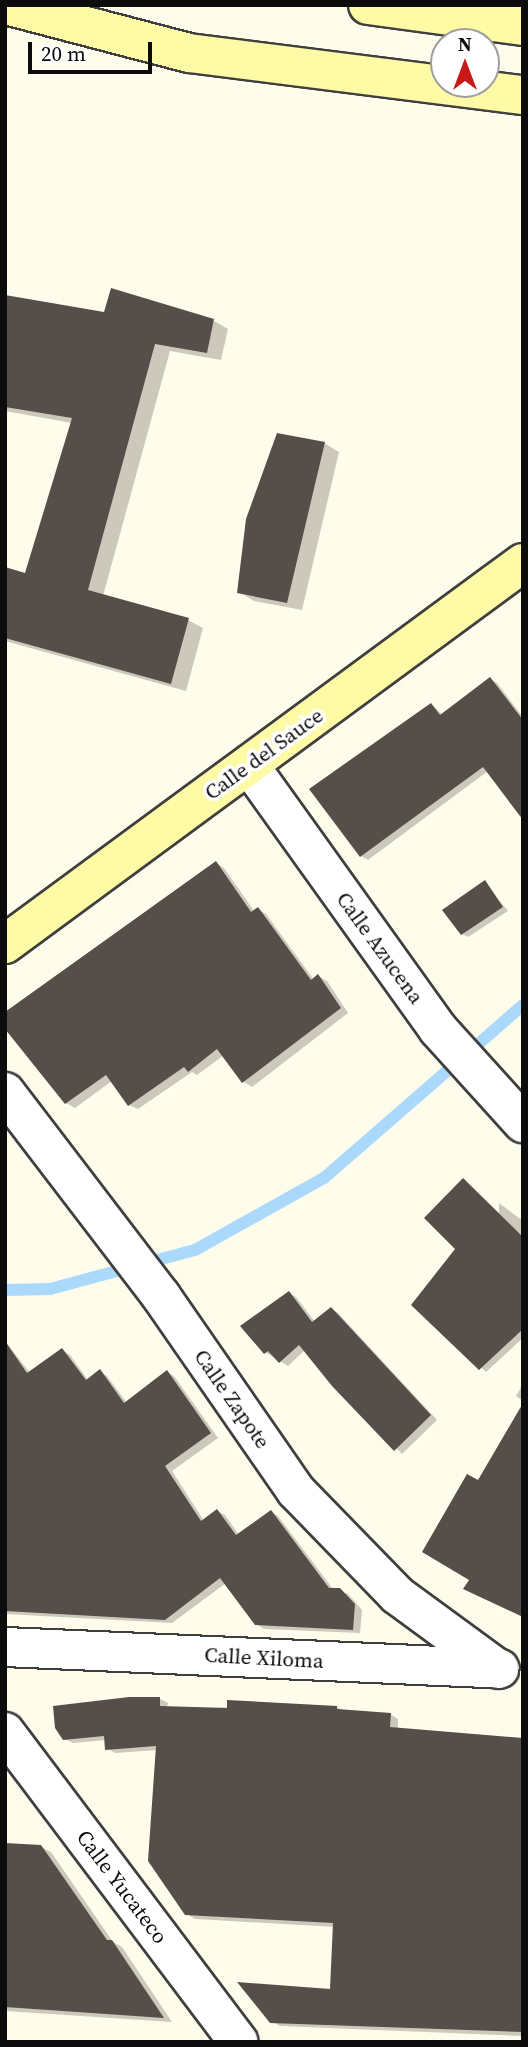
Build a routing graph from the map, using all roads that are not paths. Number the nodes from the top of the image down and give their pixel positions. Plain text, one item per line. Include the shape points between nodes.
1 (6, 5) edge
2 (368, 5) edge
3 (523, 26) edge
4 (523, 95) edge
5 (523, 563) edge
6 (249, 765) junction
7 (5, 944) edge
8 (5, 1092) edge
9 (523, 1123) edge
10 (5, 1647) edge
11 (510, 1670) edge
12 (5, 1732) edge
13 (239, 2042) edge

1 - 4 main road via 189,53
2 - 3 main road
5 - 6 main road, Calle del Sauce
6 - 7 main road, Calle del Sauce
6 - 9 street, Calle Azucena via 438,1029
8 - 11 street, Calle Zapote via 124,1245 296,1491 397,1595
10 - 11 street, Calle Xiloma
12 - 13 street, Calle Yucateco

